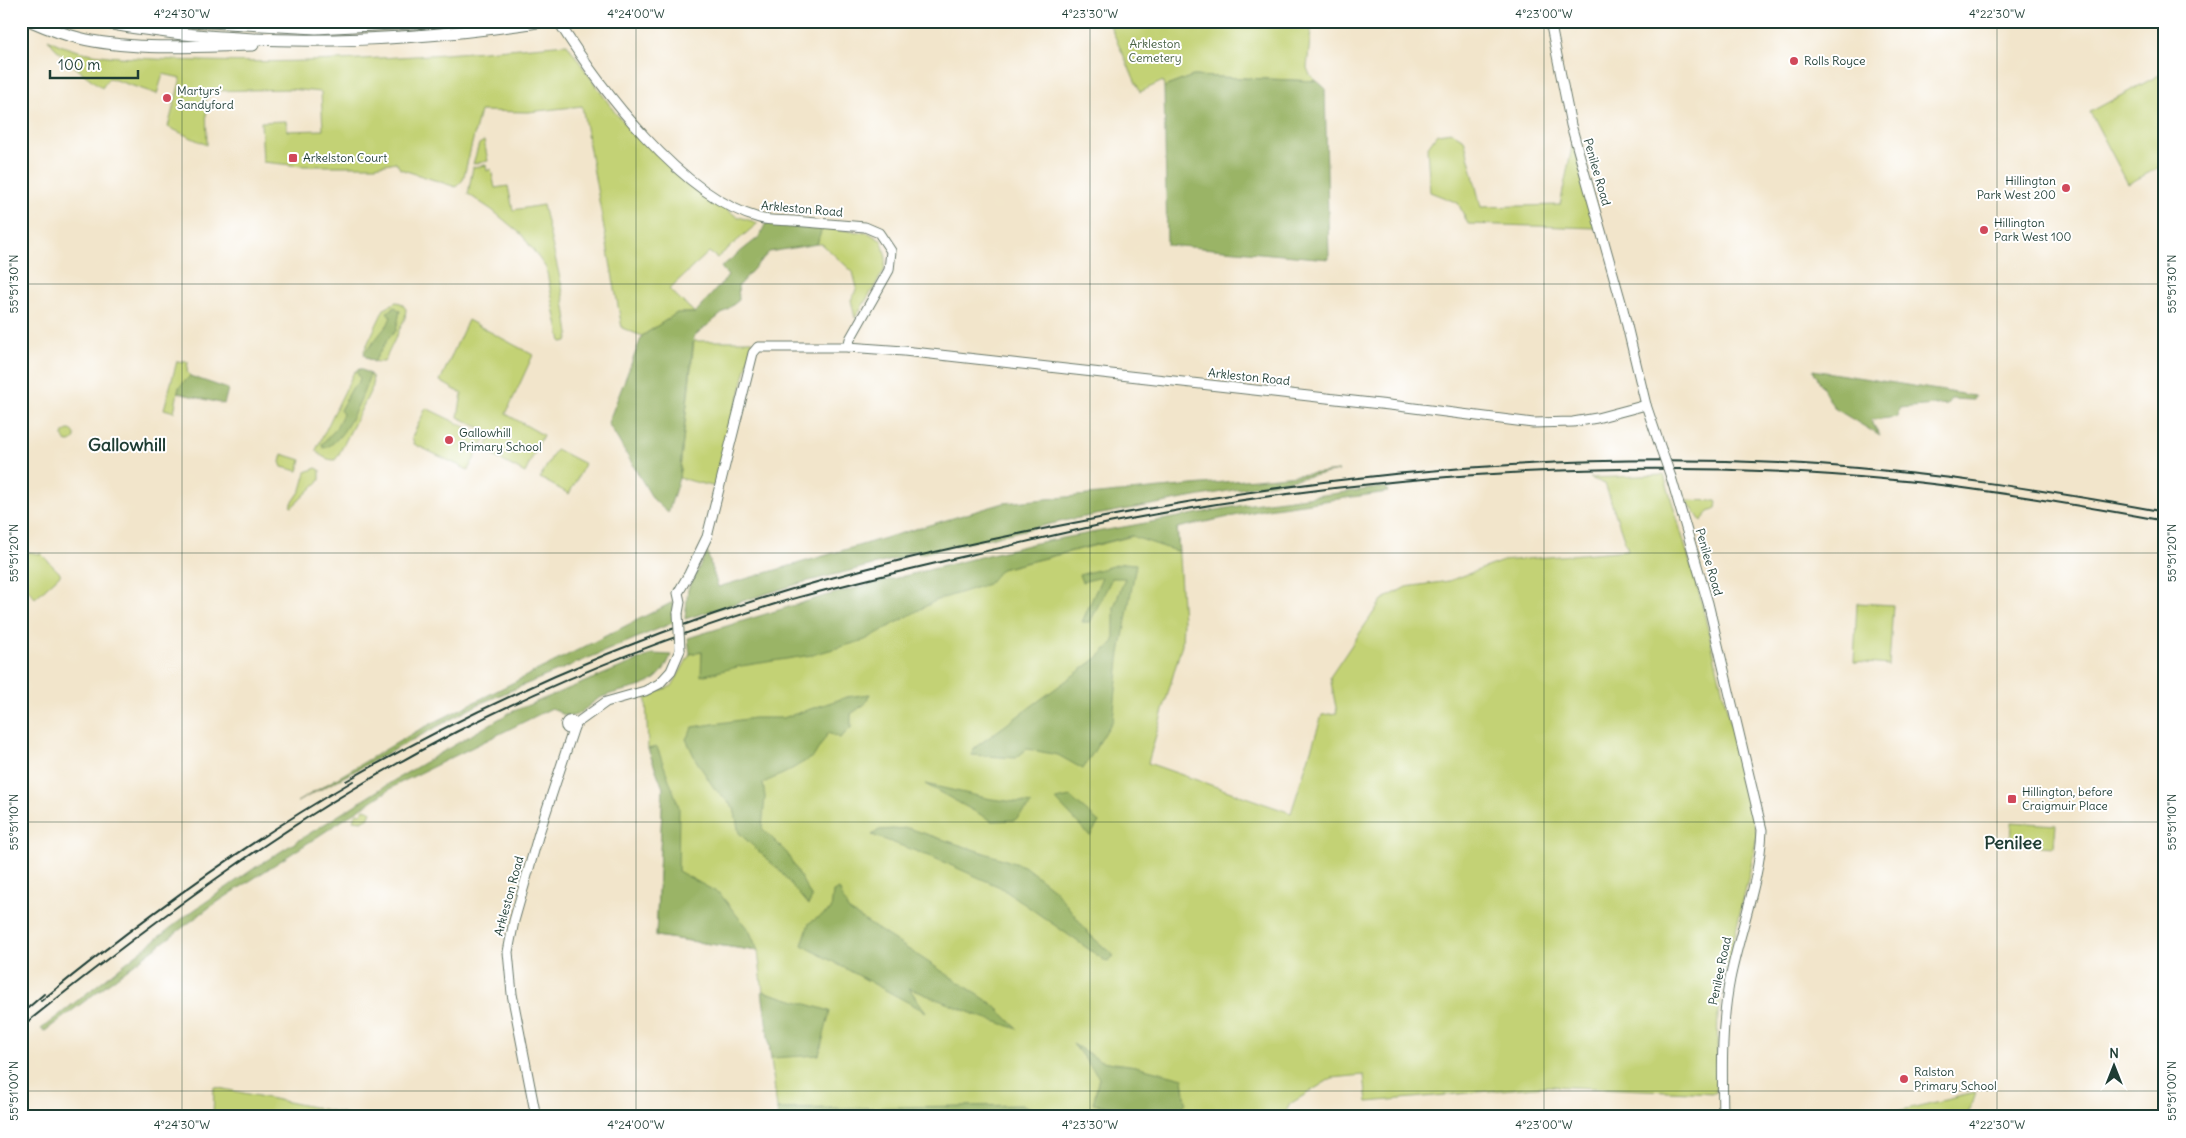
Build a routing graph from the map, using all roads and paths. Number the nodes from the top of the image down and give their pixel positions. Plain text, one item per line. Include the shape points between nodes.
1 (31, 21) edge
2 (95, 21) edge
3 (193, 21) edge
4 (449, 21) edge
5 (544, 21) edge
6 (558, 21) edge
7 (1550, 21) edge
8 (389, 37) junction
9 (848, 348) junction
10 (1646, 405) junction
11 (536, 1117) edge
12 (1723, 1117) edge

1 - 8 highway via 79,38 120,44 314,44
2 - 8 highway via 238,37 321,40
3 - 4 highway via 316,28
5 - 8 highway
6 - 9 street, Arkleston Road via 616,106 692,180 731,208 761,219 865,227 879,232 891,251 889,270
7 - 10 street, Penilee Road via 1571,125 1623,309
9 - 10 street, Arkleston Road via 904,351 1533,423 1573,422
9 - 11 street, Arkleston Road, bridge via 764,346 755,350 707,537 678,593 680,650 671,671 659,684 606,702 572,725 514,921 508,952 511,986
10 - 12 street, Penilee Road, bridge via 1671,477 1710,612 1762,830 1724,1018

